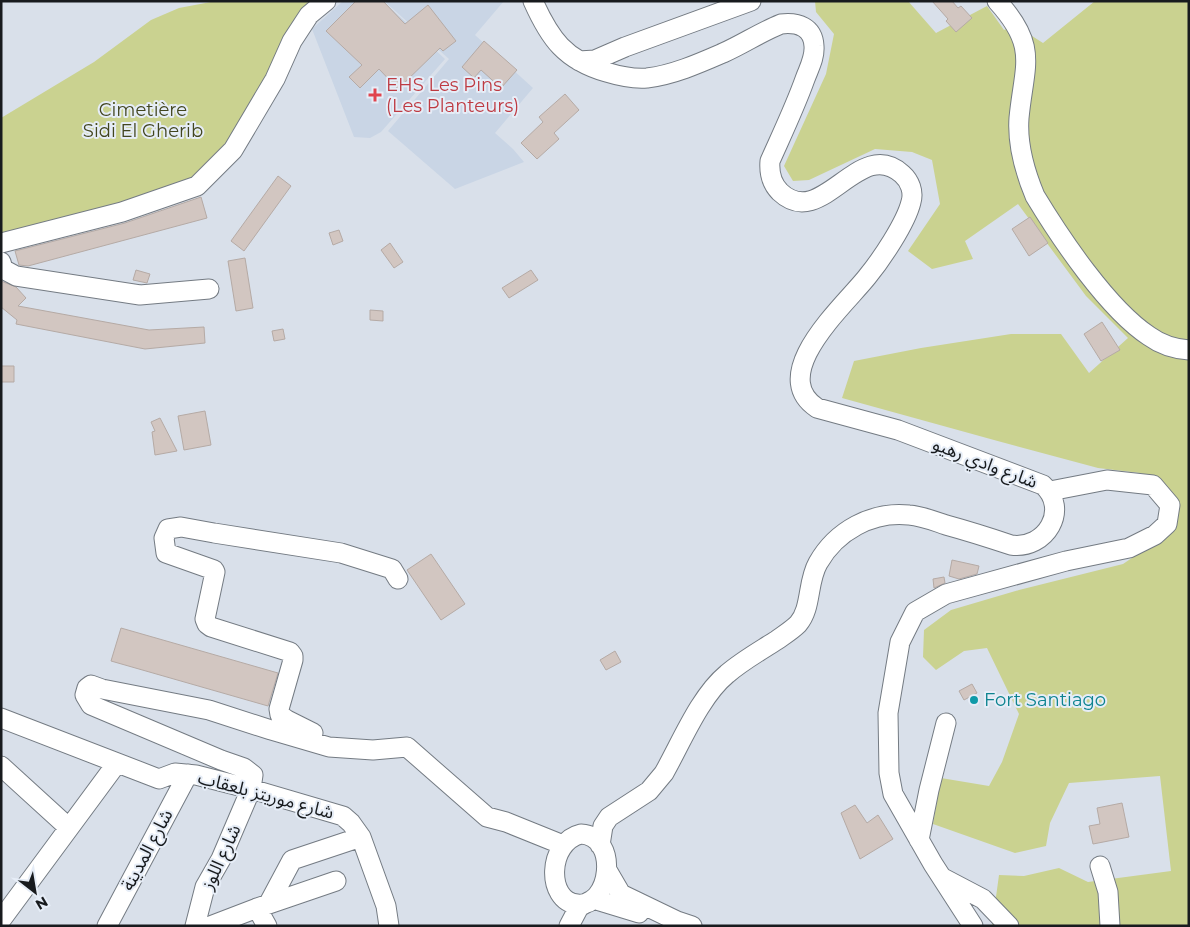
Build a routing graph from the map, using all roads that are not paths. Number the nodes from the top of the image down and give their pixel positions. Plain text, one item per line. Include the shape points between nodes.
1 (326, 1) edge
2 (533, 1) edge
3 (751, 1) edge
4 (998, 1) edge
5 (577, 61) junction
6 (1, 244) edge
7 (1, 262) edge
8 (210, 289) dead end
9 (1189, 350) edge
10 (1050, 491) junction
11 (398, 579) dead end
12 (1, 718) edge
13 (946, 723) dead end
14 (329, 747) junction
15 (674, 756) junction
16 (117, 763) junction
17 (1, 766) edge
18 (188, 774) junction
19 (251, 789) junction
20 (69, 828) junction
21 (361, 837) junction
22 (569, 840) junction
23 (919, 840) junction
24 (600, 845) junction
25 (1100, 866) dead end
26 (608, 870) junction
27 (942, 878) junction
28 (336, 880) dead end
29 (563, 896) junction
30 (592, 900) junction
31 (263, 905) junction
32 (1, 920) edge
33 (684, 923) edge
34 (107, 926) edge
35 (195, 926) edge
36 (210, 926) edge
37 (267, 926) edge
38 (389, 926) edge
39 (563, 926) edge
40 (569, 926) edge
41 (974, 926) edge
42 (1010, 926) edge
43 (1110, 926) edge

1 - 6 street via 309,15 292,41 275,79 233,150 197,186 122,212
2 - 5 street via 551,36 564,52
3 - 5 street via 595,60
4 - 9 street via 1026,48 1020,136 1024,165 1035,196 1095,282 1132,323 1155,339
5 - 10 street, شارع وادي رهيو via 614,74 646,78 724,52 781,24 800,25 808,30 814,56 770,161 769,171 777,188 783,195 800,201 810,200 831,191 864,167 877,164 896,169 910,184 912,193 904,218 882,257 807,352 800,387 810,403 825,411 898,430 956,450 1043,484
7 - 8 street via 3,269 16,276 140,295
10 - 15 street, شارع وادي رهيو via 1054,505 1052,522 1040,538 1023,546 910,515 876,517 846,532 816,565 800,622 720,680 707,696
10 - 23 street via 1108,480 1153,485 1170,505 1167,524 1155,535 1129,548 1066,561 946,594 915,612 900,642 891,691 888,773 893,794
11 - 14 street via 392,570 341,552 181,527 168,529 164,538 166,553 214,570 205,619 207,624 290,652 294,660 280,715 310,730
12 - 16 street
13 - 23 street
14 - 19 street via 209,710 91,685 87,688 85,695 91,705 244,768 253,775
14 - 22 street via 373,750 406,747 487,817
15 - 22 street, شارع وادي رهيو via 648,784 590,821
15 - 24 street, شارع وادي رهيو via 653,787 606,821
16 - 18 street via 159,779 175,773
16 - 20 street
17 - 20 street
18 - 19 street, شارع موريتز بلعقاب
18 - 34 street, شارع المدينة
19 - 21 street, شارع موريتز بلعقاب via 343,816
19 - 35 street, شارع اللوز via 221,860 205,887
20 - 32 street
21 - 31 street via 292,860
21 - 38 street, شارع موريتز بلعقاب via 386,906
22 - 24 street via 587,834
22 - 29 street via 556,859 554,874
23 - 27 street
24 - 26 street
25 - 43 street via 1108,892
26 - 30 street via 602,888
26 - 33 street via 621,894
27 - 41 street
27 - 42 street via 983,899
28 - 31 street
29 - 30 street via 572,903 585,904
29 - 39 street
30 - 33 street
30 - 40 street via 579,907
31 - 36 street
31 - 37 street

